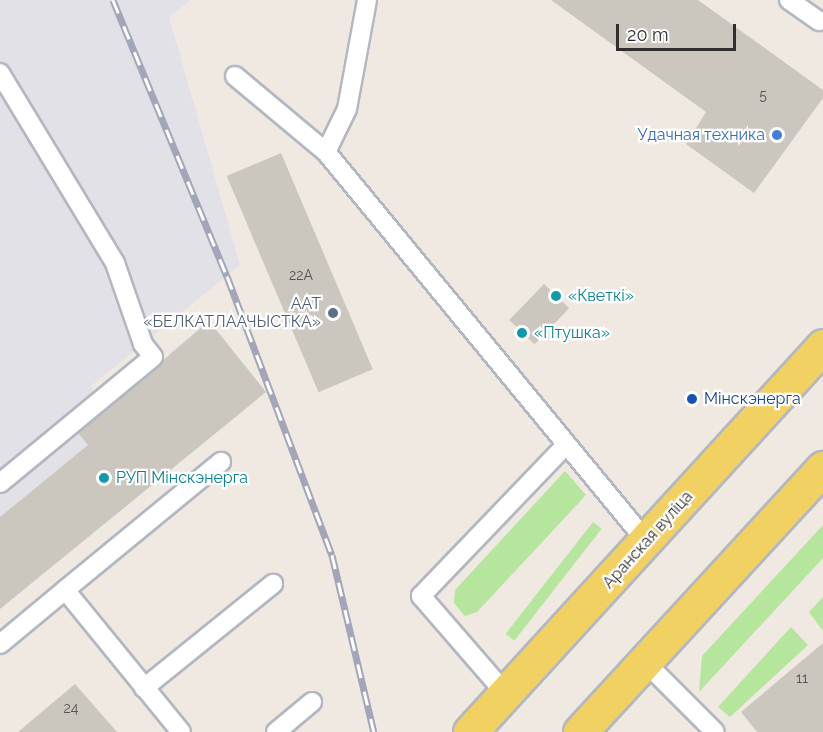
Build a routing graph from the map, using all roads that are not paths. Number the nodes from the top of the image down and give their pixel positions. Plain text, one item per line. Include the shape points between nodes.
1 (367, 0) edge
2 (789, 0) edge
3 (819, 21) dead end
4 (0, 73) edge
5 (235, 76) dead end
6 (326, 152) junction
7 (823, 346) edge
8 (565, 446) junction
9 (221, 462) dead end
10 (823, 468) edge
11 (0, 483) edge
12 (647, 542) junction
13 (273, 584) dead end
14 (65, 590) junction
15 (0, 644) edge
16 (644, 661) junction
17 (144, 688) junction
18 (506, 694) junction
19 (312, 702) dead end
20 (181, 732) edge
21 (276, 732) edge
22 (471, 732) edge
23 (580, 732) edge
24 (715, 732) edge

1 - 6 lane via 347,109
2 - 3 lane
4 - 11 lane via 115,263 142,344 153,357
5 - 6 lane
6 - 8 lane via 490,347
7 - 12 main road, Аранская вуліца
8 - 12 lane
8 - 18 lane via 421,597
9 - 14 lane
10 - 16 main road
12 - 18 main road, Аранская вуліца
13 - 17 lane
14 - 15 lane
14 - 17 lane
16 - 23 main road
16 - 24 lane
17 - 20 lane
18 - 22 main road, Аранская вуліца
19 - 21 lane

